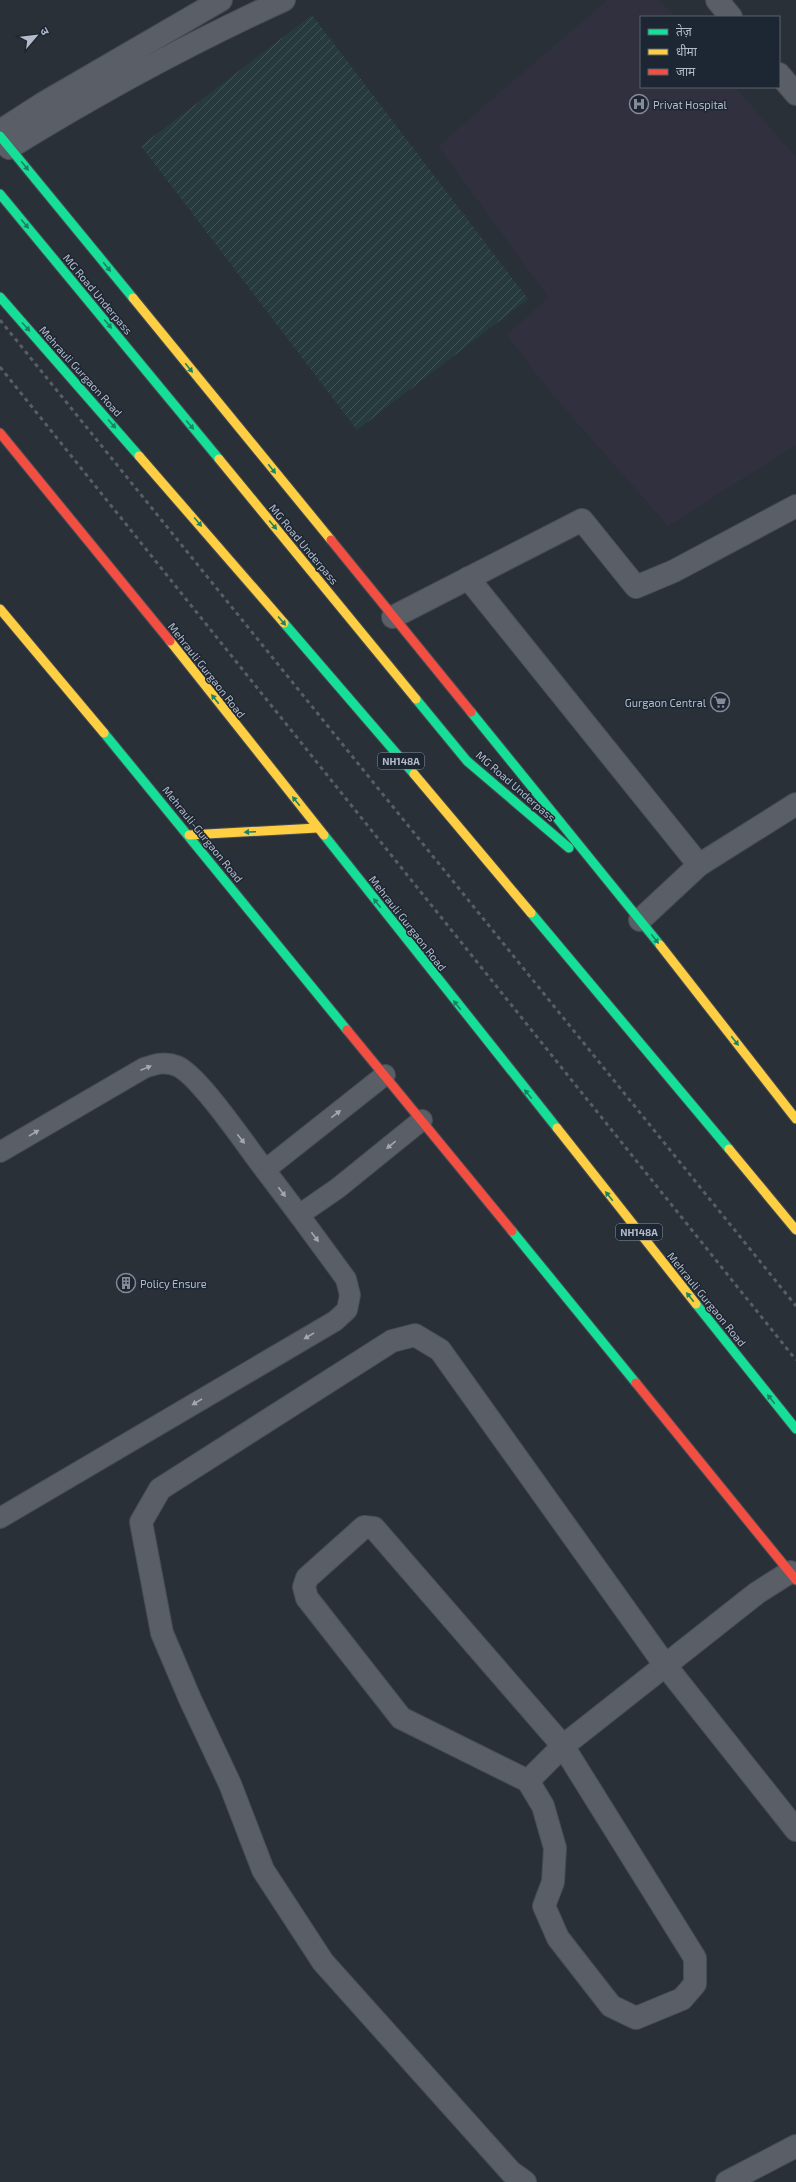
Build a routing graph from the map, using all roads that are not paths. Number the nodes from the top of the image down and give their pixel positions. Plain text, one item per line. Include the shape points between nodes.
1 (221, 0) edge
2 (284, 0) edge
3 (717, 0) edge
4 (730, 16) edge
5 (780, 75) edge
6 (796, 94) edge
7 (3, 138) edge
8 (0, 194) edge
9 (0, 297) edge
10 (0, 433) edge
11 (17, 454) junction
12 (6, 455) dead end
13 (796, 506) edge
14 (468, 578) junction
15 (0, 609) edge
16 (393, 617) junction
17 (796, 804) edge
18 (317, 828) junction
19 (189, 835) junction
20 (699, 865) junction
21 (614, 886) junction
22 (640, 920) junction
23 (385, 1075) junction
24 (796, 1118) edge
25 (422, 1120) junction
26 (0, 1152) edge
27 (265, 1170) junction
28 (299, 1215) junction
29 (796, 1230) edge
30 (792, 1405) dead end
31 (783, 1414) junction
32 (796, 1429) edge
33 (0, 1518) edge
34 (793, 1576) edge
35 (665, 1665) junction
36 (563, 1746) junction
37 (528, 1781) junction
38 (796, 1830) edge
39 (796, 2146) edge
40 (525, 2182) edge
41 (727, 2182) edge

1 - 7 street via 42,104
2 - 7 street via 171,56 54,120
3 - 4 street
5 - 6 street
7 -> 16 main road
8 -> 21 main road, MG Road Underpass via 467,760
9 -> 29 main road, Mehrauli Gurgaon Road / NH148A via 176,497 589,982
10 - 11 main road, Mehrauli Gurgaon Road / NH148A
11 - 12 main road
18 -> 11 main road, Mehrauli Gurgaon Road / NH148A via 108,564
13 - 14 street via 636,587 582,520
14 - 16 street
14 - 20 street
15 - 19 main road, Mehrauli-Gurgaon Road
16 - 21 main road
17 - 20 street
18 -> 19 main road
31 -> 18 main road, Mehrauli Gurgaon Road / NH148A
19 - 23 main road, Mehrauli-Gurgaon Road
20 - 22 street
21 - 22 main road
22 -> 24 main road
23 - 25 main road, Mehrauli-Gurgaon Road
27 -> 23 lane
25 -> 28 lane via 338,1188
25 - 34 main road, Mehrauli-Gurgaon Road
26 -> 27 lane via 144,1068 162,1062 177,1066 194,1078
27 -> 28 lane
28 -> 33 lane via 346,1279 350,1295 347,1310 335,1321
30 - 31 main road
31 - 32 main road, Mehrauli Gurgaon Road / NH148A
34 - 35 street via 757,1593
35 - 36 street
35 - 38 street
35 - 40 street via 440,1350 415,1335 392,1341 160,1490 141,1522 162,1633 230,1784 263,1870 323,1962 510,2172
36 - 37 street
36 - 37 street via 695,1958 695,1984 682,1999 636,2018 610,2006 558,1938 544,1906 553,1882 555,1848 543,1806
36 - 37 street via 374,1528 364,1527 307,1578 304,1587 307,1598 401,1718
39 - 41 street

